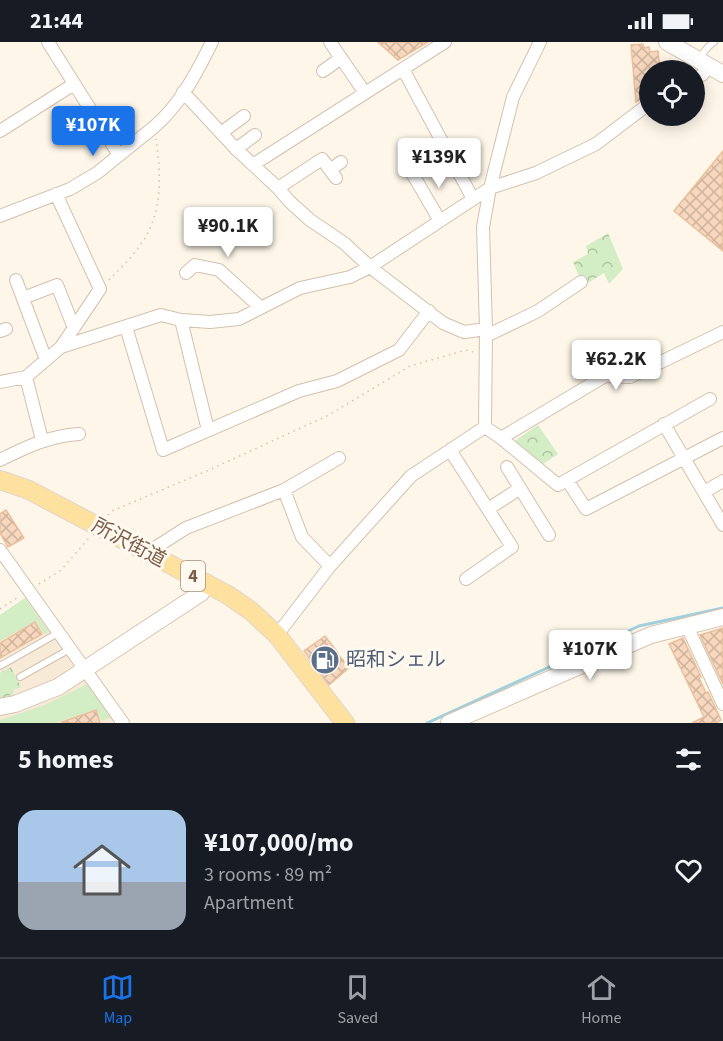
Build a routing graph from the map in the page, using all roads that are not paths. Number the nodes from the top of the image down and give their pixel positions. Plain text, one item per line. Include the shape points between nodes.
1 (48, 42) edge
2 (213, 42) edge
3 (330, 42) edge
4 (445, 42) edge
5 (540, 42) edge
6 (666, 42) edge
7 (714, 42) edge
8 (341, 58) junction
9 (710, 66) edge
10 (403, 69) junction
11 (322, 71) dead end
12 (74, 84) junction
13 (183, 92) junction
14 (365, 93) junction
15 (639, 111) edge
16 (244, 116) dead end
17 (0, 130) edge
18 (221, 133) junction
19 (255, 135) dead end
20 (236, 149) junction
21 (119, 155) junction
22 (341, 162) dead end
23 (254, 164) junction
24 (412, 173) dead end
25 (278, 188) junction
26 (490, 188) junction
27 (56, 194) junction
28 (473, 199) junction
29 (0, 216) edge
30 (440, 220) junction
31 (370, 267) junction
32 (186, 273) dead end
33 (16, 280) dead end
34 (581, 282) dead end
35 (23, 298) junction
36 (260, 307) junction
37 (429, 311) junction
38 (181, 320) junction
39 (126, 327) junction
40 (74, 328) junction
41 (723, 332) edge
42 (486, 333) junction
43 (61, 347) junction
44 (46, 360) junction
45 (26, 377) junction
46 (0, 382) edge
47 (710, 399) dead end
48 (664, 424) junction
49 (485, 427) junction
50 (208, 430) junction
51 (79, 434) dead end
52 (501, 438) junction
53 (723, 438) edge
54 (42, 440) junction
55 (450, 450) junction
56 (339, 458) dead end
57 (684, 458) junction
58 (0, 460) edge
59 (507, 467) dead end
60 (0, 480) edge
61 (567, 480) junction
62 (723, 481) edge
63 (519, 489) junction
64 (284, 490) junction
65 (704, 492) junction
66 (488, 509) junction
67 (723, 525) edge
68 (549, 535) dead end
69 (147, 553) junction
70 (1, 554) edge
71 (330, 566) junction
72 (466, 579) dead end
73 (207, 583) junction
74 (723, 617) edge
75 (687, 626) junction
76 (58, 632) junction
77 (277, 635) junction
78 (70, 648) junction
79 (0, 666) edge
80 (86, 670) junction
81 (20, 676) dead end
82 (723, 704) edge
83 (0, 707) edge
84 (122, 722) edge
85 (345, 723) edge
86 (449, 723) edge

1 - 12 street
2 - 13 street
3 - 8 street
4 - 10 street
5 - 26 street via 513,97
6 - 9 street
7 - 9 lane via 708,47
8 - 11 street
8 - 14 street
10 - 14 street
10 - 28 street
12 - 17 street
12 - 21 street
13 - 18 street
13 - 21 street via 163,119
14 - 23 street
15 - 26 street via 596,144 536,173
16 - 18 street
18 - 20 street
19 - 20 street
20 - 23 street
21 - 27 street via 97,173
22 - 25 street via 333,174 322,159
23 - 25 street
24 - 30 street
25 - 31 street via 310,220 345,243
26 - 28 street
26 - 42 street via 483,227
27 - 29 street
27 - 40 street via 100,289
28 - 30 street
30 - 31 street
31 - 36 street via 350,277 300,288
31 - 37 street
32 - 36 street via 195,265 219,270
33 - 35 street
34 - 42 street via 538,311
35 - 40 street via 57,285
35 - 44 street
36 - 38 street via 239,319
37 - 42 street via 464,333
37 - 50 street via 399,350 337,381 299,391
38 - 39 street via 161,315
38 - 50 street
39 - 43 street
39 - 50 street via 163,450
40 - 43 street
41 - 52 street via 630,377 605,376
42 - 49 street
43 - 44 street
44 - 45 street
45 - 46 street
45 - 54 street
47 - 48 street
48 - 57 street
48 - 61 street
49 - 52 street
49 - 55 street
51 - 54 street
52 - 61 street via 558,485
53 - 57 street
54 - 58 street
55 - 66 street
55 - 71 street via 411,476
56 - 64 street
57 - 61 street via 586,510
57 - 65 street
59 - 63 street
60 - 69 main road, 所沢街道 / 4 via 29,490
62 - 65 street
63 - 66 street
63 - 68 street
64 - 69 street via 186,528
64 - 71 street via 302,537
65 - 67 street
66 - 72 street via 512,547
69 - 73 main road, 所沢街道 / 4
70 - 76 street
71 - 77 street
73 - 77 main road, 所沢街道 / 4 via 250,611
73 - 80 street via 201,593
74 - 75 street
75 - 82 street
75 - 86 street via 651,635
76 - 78 street
76 - 79 lane
77 - 85 main road, 所沢街道 / 4
78 - 80 street
78 - 81 lane
80 - 83 street via 36,697
80 - 84 street

